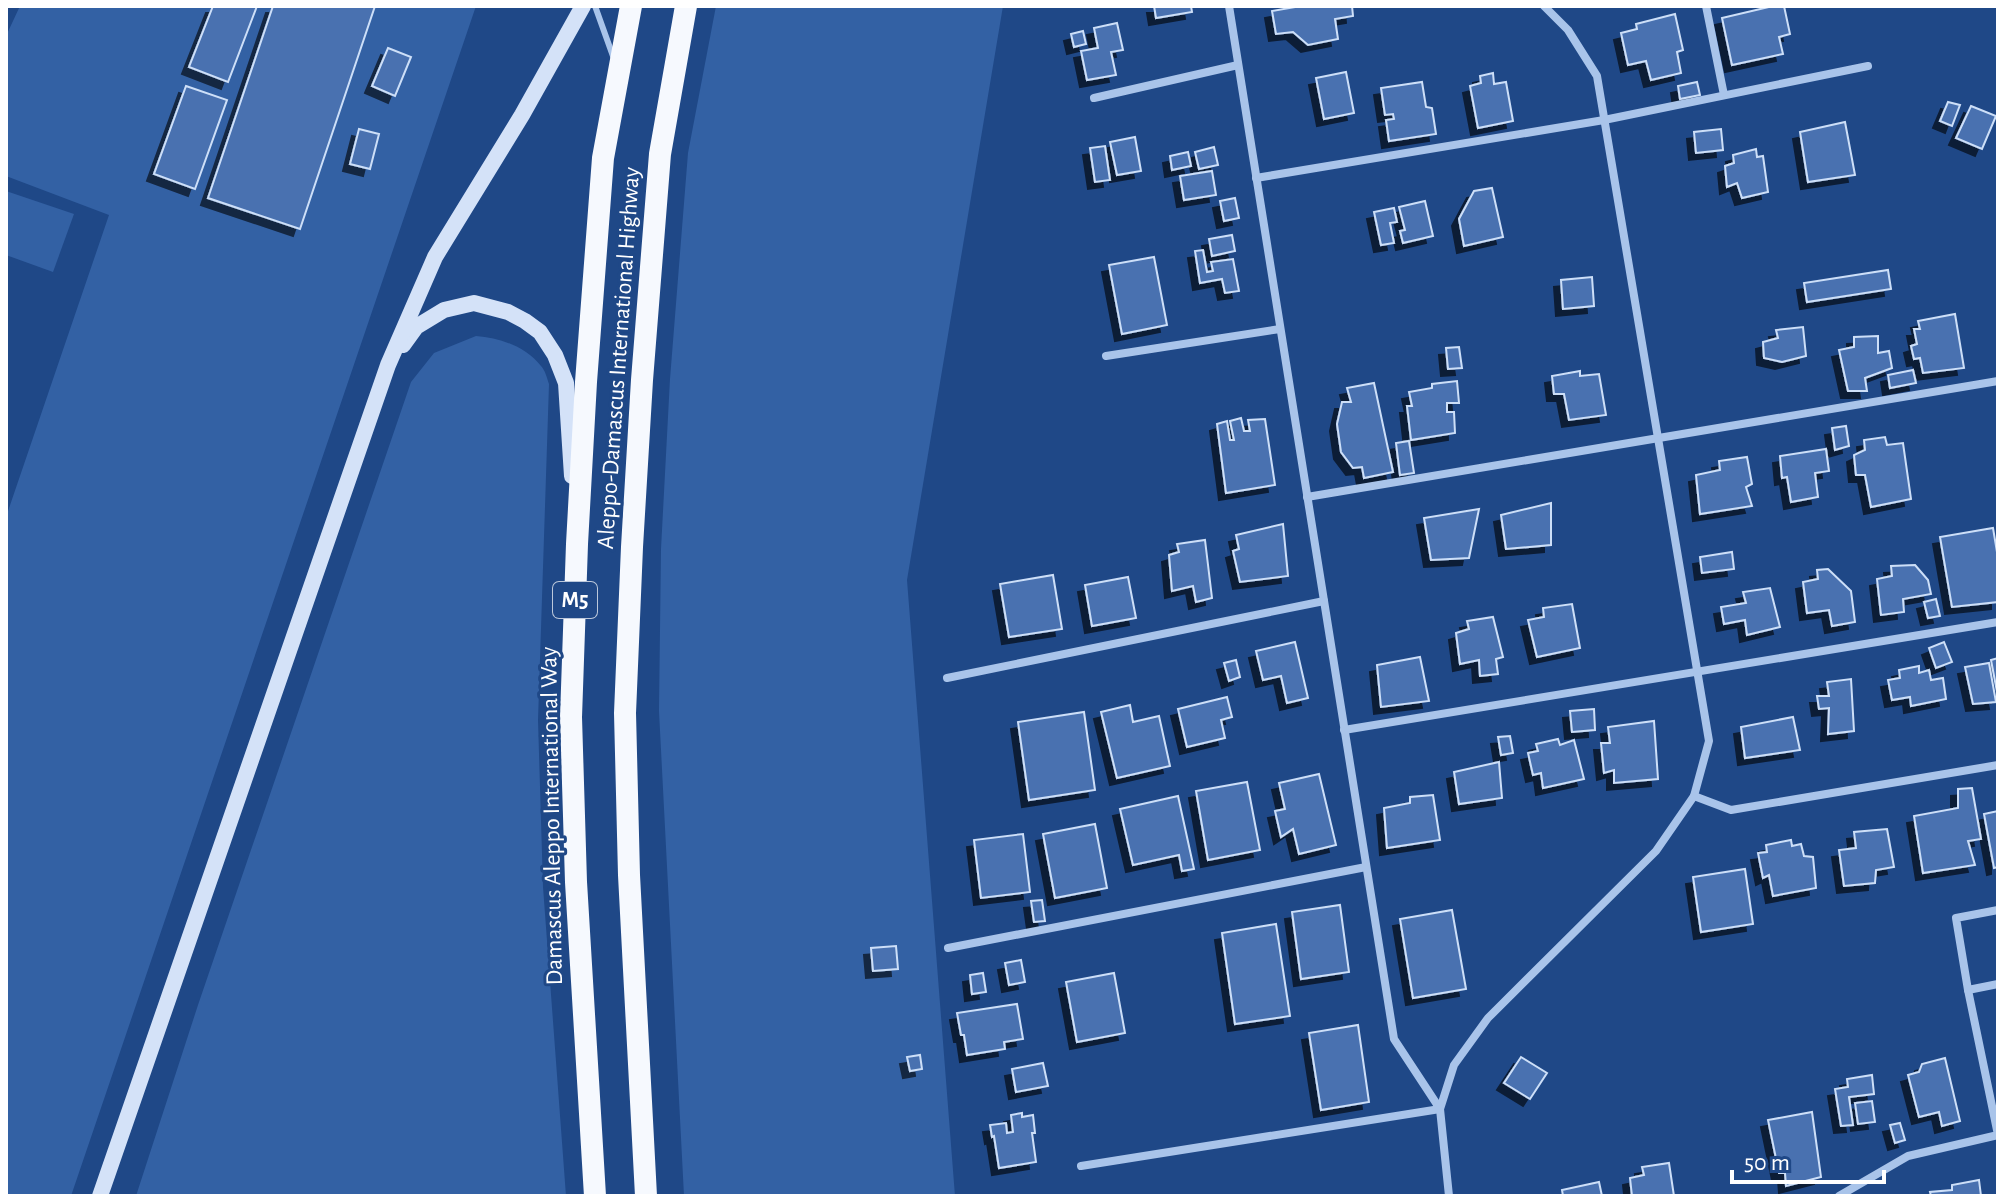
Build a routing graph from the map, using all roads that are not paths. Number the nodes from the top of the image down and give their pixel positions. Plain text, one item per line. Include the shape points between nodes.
1 (583, 6) edge
2 (595, 6) edge
3 (631, 6) edge
4 (686, 6) edge
5 (1229, 6) edge
6 (1544, 6) edge
7 (1706, 6) edge
8 (1238, 65) junction
9 (1868, 66) dead end
10 (619, 72) junction
11 (1724, 95) junction
12 (1094, 98) dead end
13 (1604, 120) junction
14 (1256, 178) junction
15 (1280, 329) junction
16 (1106, 356) dead end
17 (388, 365) junction
18 (1998, 381) edge
19 (1658, 438) junction
20 (1307, 497) junction
21 (577, 544) junction
22 (1324, 601) junction
23 (1998, 622) edge
24 (1697, 671) junction
25 (947, 678) dead end
26 (1344, 730) junction
27 (1998, 765) edge
28 (1694, 796) junction
29 (1366, 867) junction
30 (1998, 910) edge
31 (948, 948) dead end
32 (1998, 984) edge
33 (1968, 990) junction
34 (1440, 1109) junction
35 (1081, 1166) dead end
36 (100, 1196) edge
37 (595, 1196) edge
38 (646, 1196) edge
39 (1449, 1196) edge
40 (1839, 1196) edge

1 - 17 main road via 435,257
2 - 10 lane
3 - 10 highway, Damascus Aleppo International Way / M5
4 - 38 highway, Aleppo-Damascus International Highway / M5 via 660,154 625,713
5 - 8 street
6 - 13 street via 1568,30 1597,76
7 - 11 street
8 - 12 street
8 - 14 street
9 - 11 street
10 - 21 highway, Damascus Aleppo International Way / M5 via 603,158
11 - 13 street
13 - 14 street
13 - 19 street
14 - 15 street
15 - 16 street
15 - 20 street
17 - 21 main road via 416,327 459,306 474,303 508,312 540,332 566,383
17 - 36 main road
18 - 19 street
19 - 20 street
19 - 24 street
20 - 22 street
21 - 37 highway, Damascus Aleppo International Way / M5 via 571,717
22 - 25 street
22 - 26 street
23 - 24 street
24 - 26 street
24 - 28 street via 1709,741
26 - 29 street
27 - 28 street via 1731,810
28 - 34 street via 1656,851 1488,1018 1454,1065
29 - 31 street
29 - 34 street via 1394,1039
30 - 33 street via 1956,918
32 - 33 street
33 - 40 street via 1998,1135 1908,1156
34 - 35 street
34 - 39 street

